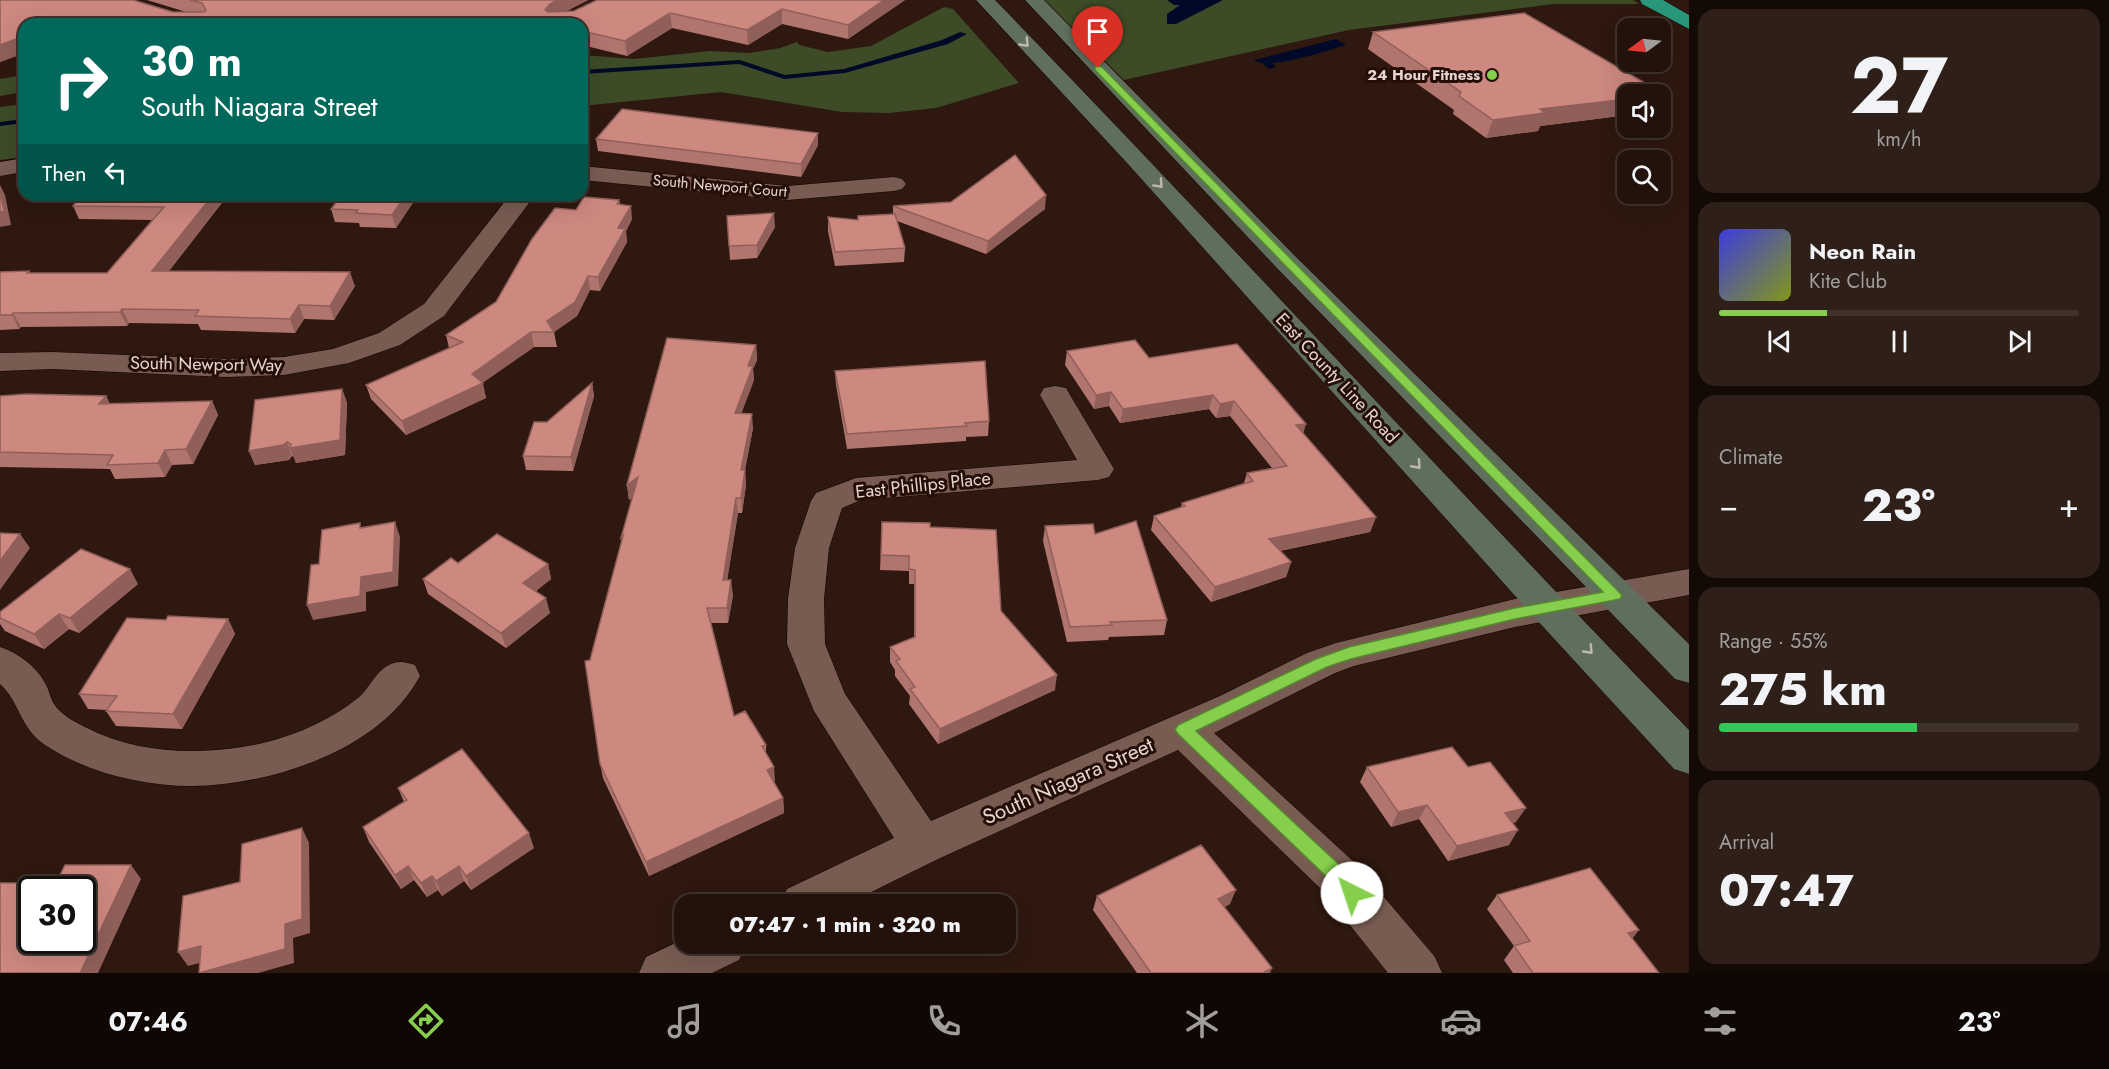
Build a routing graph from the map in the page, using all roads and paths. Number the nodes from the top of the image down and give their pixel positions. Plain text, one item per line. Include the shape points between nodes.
1 (985, 0) edge
2 (1034, 0) edge
3 (1649, 0) edge
4 (1669, 0) edge
5 (1689, 11) edge
6 (1689, 23) edge
7 (18, 166) edge
8 (0, 169) edge
9 (588, 174) edge
10 (894, 184) dead end
11 (518, 201) edge
12 (0, 362) edge
13 (1055, 395) dead end
14 (1689, 582) edge
15 (1615, 595) junction
16 (1548, 608) junction
17 (0, 662) edge
18 (1689, 668) edge
19 (401, 676) dead end
20 (1184, 730) junction
21 (1689, 756) edge
22 (923, 845) junction
23 (823, 894) edge
24 (702, 954) edge
25 (663, 973) edge
26 (1418, 973) edge

1 -> 16 main road, East County Line Road
2 - 15 main road
3 - 6 highway
4 - 5 highway
7 - 8 street
9 - 10 street, South Newport Court via 787,192
11 - 12 street, South Newport Way via 434,310 376,345 305,364 267,368
13 - 22 street, East Phillips Place via 1098,469 856,489 828,501 812,548 806,644 828,700
14 - 15 street, South Niagara Street
15 - 16 street, South Niagara Street
15 - 18 main road
16 - 20 street, South Niagara Street via 1349,653
16 -> 21 main road, East County Line Road
17 - 19 street via 30,691 36,708 59,733 85,749 146,767 204,769 301,750 366,714 388,695
20 - 22 street, South Niagara Street
20 - 26 street via 1339,877
22 - 23 street, South Niagara Street
24 - 25 street

